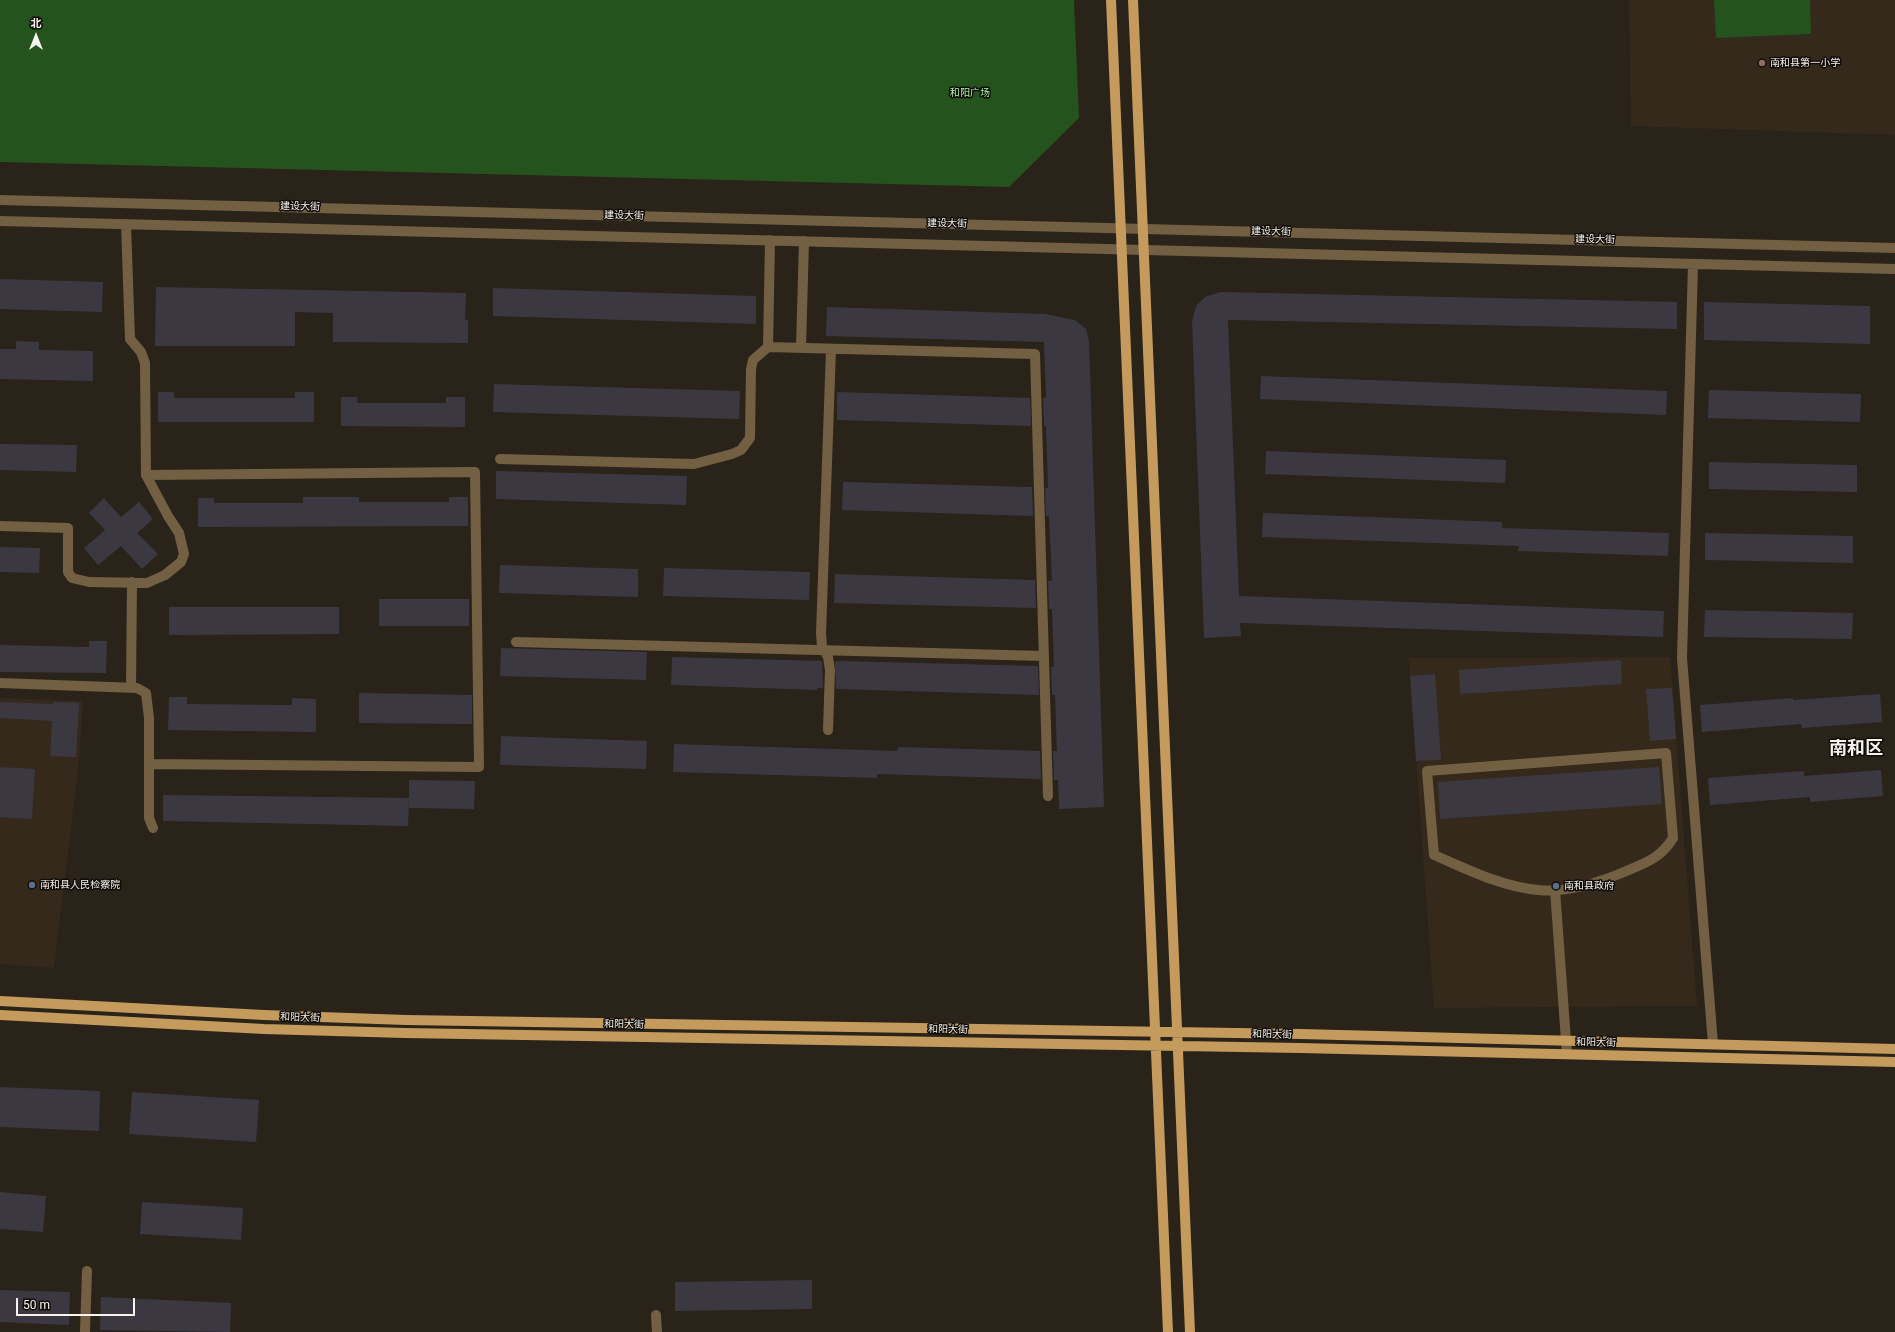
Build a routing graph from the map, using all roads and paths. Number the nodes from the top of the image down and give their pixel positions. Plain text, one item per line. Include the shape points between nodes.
1 (1111, 0) edge
2 (1133, 0) edge
3 (0, 200) edge
4 (0, 221) edge
5 (126, 224) junction
6 (1121, 228) junction
7 (1143, 229) junction
8 (770, 240) junction
9 (804, 241) junction
10 (1895, 248) edge
11 (1122, 249) junction
12 (1144, 250) junction
13 (1693, 264) junction
14 (1895, 269) edge
15 (768, 347) junction
16 (801, 348) junction
17 (831, 348) junction
18 (500, 459) dead end
19 (146, 475) junction
20 (0, 526) edge
21 (132, 582) junction
22 (516, 642) dead end
23 (824, 650) junction
24 (1044, 656) junction
25 (0, 683) edge
26 (131, 688) junction
27 (828, 730) dead end
28 (149, 764) junction
29 (1048, 796) dead end
30 (153, 828) dead end
31 (1555, 890) junction
32 (0, 1001) edge
33 (0, 1014) edge
34 (1155, 1032) junction
35 (1177, 1032) junction
36 (1566, 1041) junction
37 (1712, 1044) junction
38 (1156, 1046) junction
39 (1178, 1046) junction
40 (1895, 1049) edge
41 (1567, 1054) junction
42 (1895, 1062) edge
43 (87, 1271) dead end
44 (656, 1315) dead end
45 (85, 1332) edge
46 (657, 1332) edge
47 (1168, 1332) edge
48 (1190, 1332) edge

1 - 6 main road
2 - 7 main road
3 - 6 street, 建设大街
4 - 5 street, 建设大街
5 - 8 street, 建设大街
5 - 19 street via 130,339 141,352 145,363
6 - 7 street, 建设大街
6 - 11 main road
7 - 10 street, 建设大街
7 - 12 main road
8 - 9 street, 建设大街
8 - 15 street
9 - 11 street, 建设大街
9 - 16 street
11 - 12 street, 建设大街
11 - 34 main road
12 - 13 street, 建设大街
12 - 35 main road
13 - 14 street, 建设大街
13 - 37 street via 1682,658
15 - 16 street
15 - 18 street via 753,360 751,369 750,438 741,450 732,454 694,464
16 - 17 street
17 - 23 street via 821,633
17 - 24 street via 1035,354
19 - 21 street via 179,533 184,554 181,562 165,575 147,583
19 - 28 street via 475,472 479,766
20 - 21 street via 68,528 67,560 68,572 72,578 89,582
21 - 26 street
22 - 23 street
23 - 24 street
23 - 27 street via 830,670
24 - 29 street
25 - 26 street
26 - 28 street via 146,693
28 - 30 street via 149,818
31 - 31 street via 1575,888 1616,875 1655,858 1666,848 1673,838 1666,753 1427,770 1434,855 1508,884 1536,890
31 - 36 street
32 - 34 main road, 和阳大街 via 406,1020
33 - 38 main road, 和阳大街 via 264,1029 405,1033
34 - 35 main road, 和阳大街
34 - 38 main road
35 - 36 main road, 和阳大街
35 - 39 main road
36 - 37 main road, 和阳大街
36 - 41 street
37 - 40 main road, 和阳大街
38 - 39 main road, 和阳大街
38 - 47 main road
39 - 41 main road, 和阳大街
39 - 48 main road
41 - 42 main road, 和阳大街
43 - 45 street
44 - 46 street

